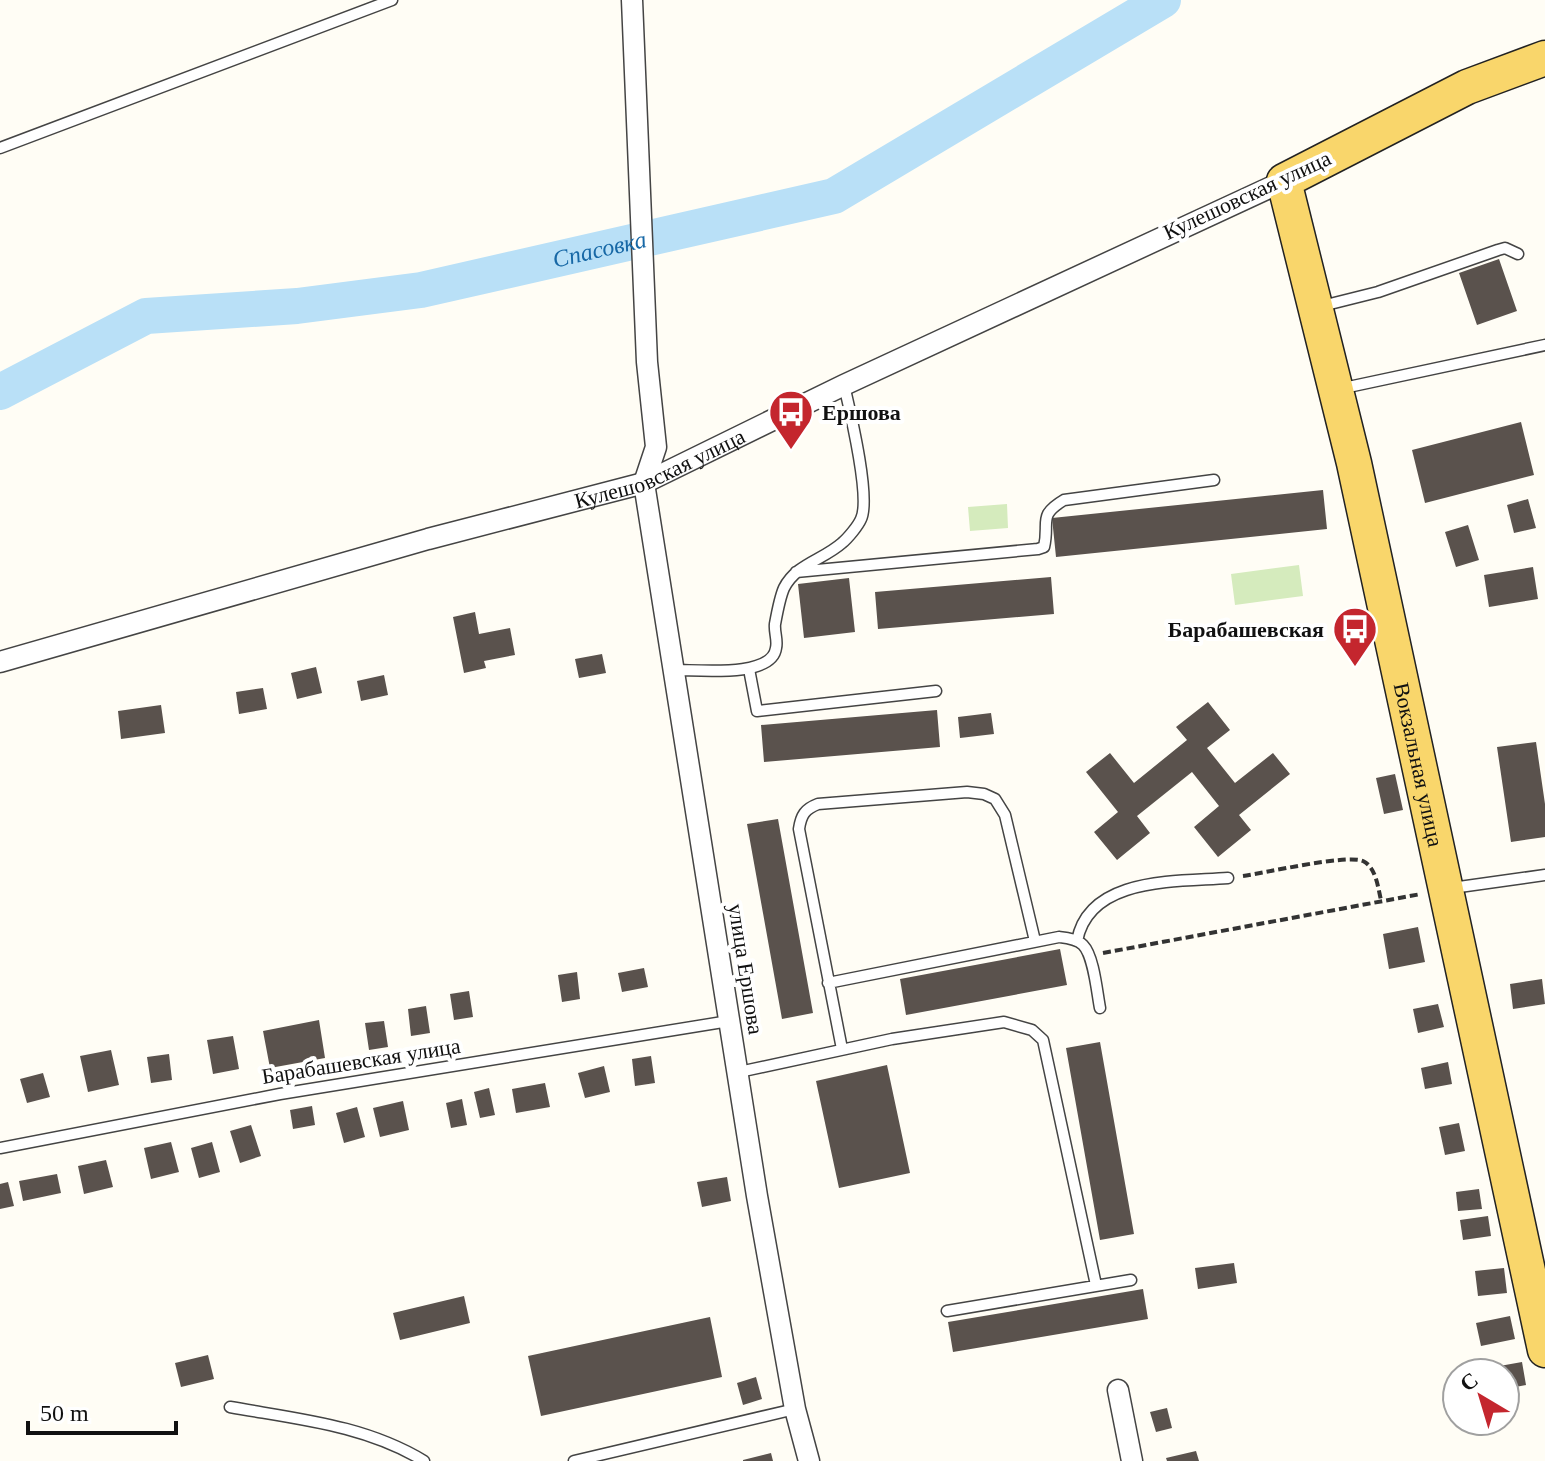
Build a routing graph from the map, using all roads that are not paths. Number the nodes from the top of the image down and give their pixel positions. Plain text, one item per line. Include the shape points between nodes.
1 (392, 0) edge
2 (632, 0) edge
3 (1545, 58) edge
4 (0, 148) edge
5 (1284, 181) junction
6 (1518, 254) dead end
7 (1316, 308) junction
8 (1545, 345) edge
9 (844, 385) junction
10 (1337, 389) junction
11 (1214, 480) dead end
12 (644, 483) junction
13 (796, 572) junction
14 (0, 662) edge
15 (749, 669) junction
16 (676, 670) junction
17 (936, 691) dead end
18 (1545, 875) edge
19 (1228, 878) road end
20 (1447, 889) junction
21 (1035, 941) junction
22 (1077, 941) junction
23 (828, 983) junction
24 (1100, 1008) dead end
25 (729, 1021) junction
26 (842, 1049) junction
27 (739, 1072) junction
28 (0, 1148) edge
29 (1131, 1280) dead end
30 (1096, 1285) junction
31 (947, 1311) dead end
32 (1545, 1350) edge
33 (1118, 1390) dead end
34 (230, 1407) dead end
35 (795, 1409) junction
36 (424, 1461) edge
37 (574, 1461) edge
38 (809, 1461) edge
39 (1132, 1461) edge

1 - 4 lane
2 - 12 street via 647,362 656,447
3 - 5 main road, Кулешовская улица via 1467,87
5 - 7 main road, Вокзальная улица
5 - 9 street, Кулешовская улица
6 - 7 lane via 1505,248
7 - 10 main road, Вокзальная улица
8 - 10 lane
9 - 12 street, Кулешовская улица
9 - 13 lane via 857,445 862,518 842,543
10 - 20 main road, Вокзальная улица
11 - 13 lane via 1064,500 1049,508 1044,547 1038,549
12 - 14 street, Кулешовская улица
12 - 16 street, улица Ершова
13 - 15 lane via 784,589 773,659
15 - 16 lane
15 - 17 lane via 757,711
16 - 25 street, улица Ершова
18 - 20 lane
19 - 22 lane via 1148,885 1115,895 1088,913
20 - 32 main road, Вокзальная улица
21 - 22 lane
21 - 23 lane
21 - 23 lane via 1005,815 995,799 946,793 818,804 801,816 799,829
22 - 24 lane via 1089,955
23 - 26 lane
25 - 27 street, улица Ершова
25 - 28 lane, Барабашевская улица via 267,1097
26 - 27 lane
26 - 30 lane via 1004,1022 1032,1030 1043,1040
27 - 35 street, улица Ершова
29 - 30 lane
30 - 31 lane
33 - 39 street
34 - 36 lane via 360,1431
35 - 37 lane
35 - 38 street, улица Ершова

